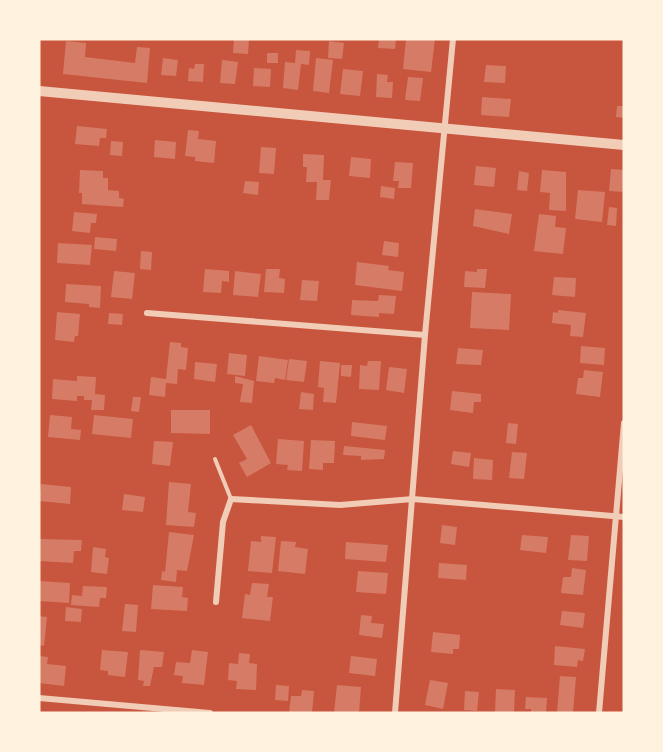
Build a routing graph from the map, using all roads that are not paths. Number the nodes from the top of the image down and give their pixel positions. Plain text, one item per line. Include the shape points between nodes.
1 (453, 39) edge
2 (39, 91) edge
3 (446, 129) junction
4 (624, 145) edge
5 (147, 313) dead end
6 (425, 335) junction
7 (624, 423) edge
8 (215, 459) dead end
9 (231, 499) junction
10 (414, 499) junction
11 (615, 516) junction
12 (624, 517) edge
13 (216, 602) dead end
14 (39, 698) edge
15 (210, 713) edge
16 (395, 713) edge
17 (599, 713) edge

1 - 3 street
2 - 3 street
3 - 4 street
3 - 6 street
5 - 6 street
6 - 10 street
7 - 11 street
8 - 9 lane
9 - 10 street via 340,505
9 - 13 street via 223,522
10 - 11 street
10 - 16 street
11 - 12 street
11 - 17 street
14 - 15 street

